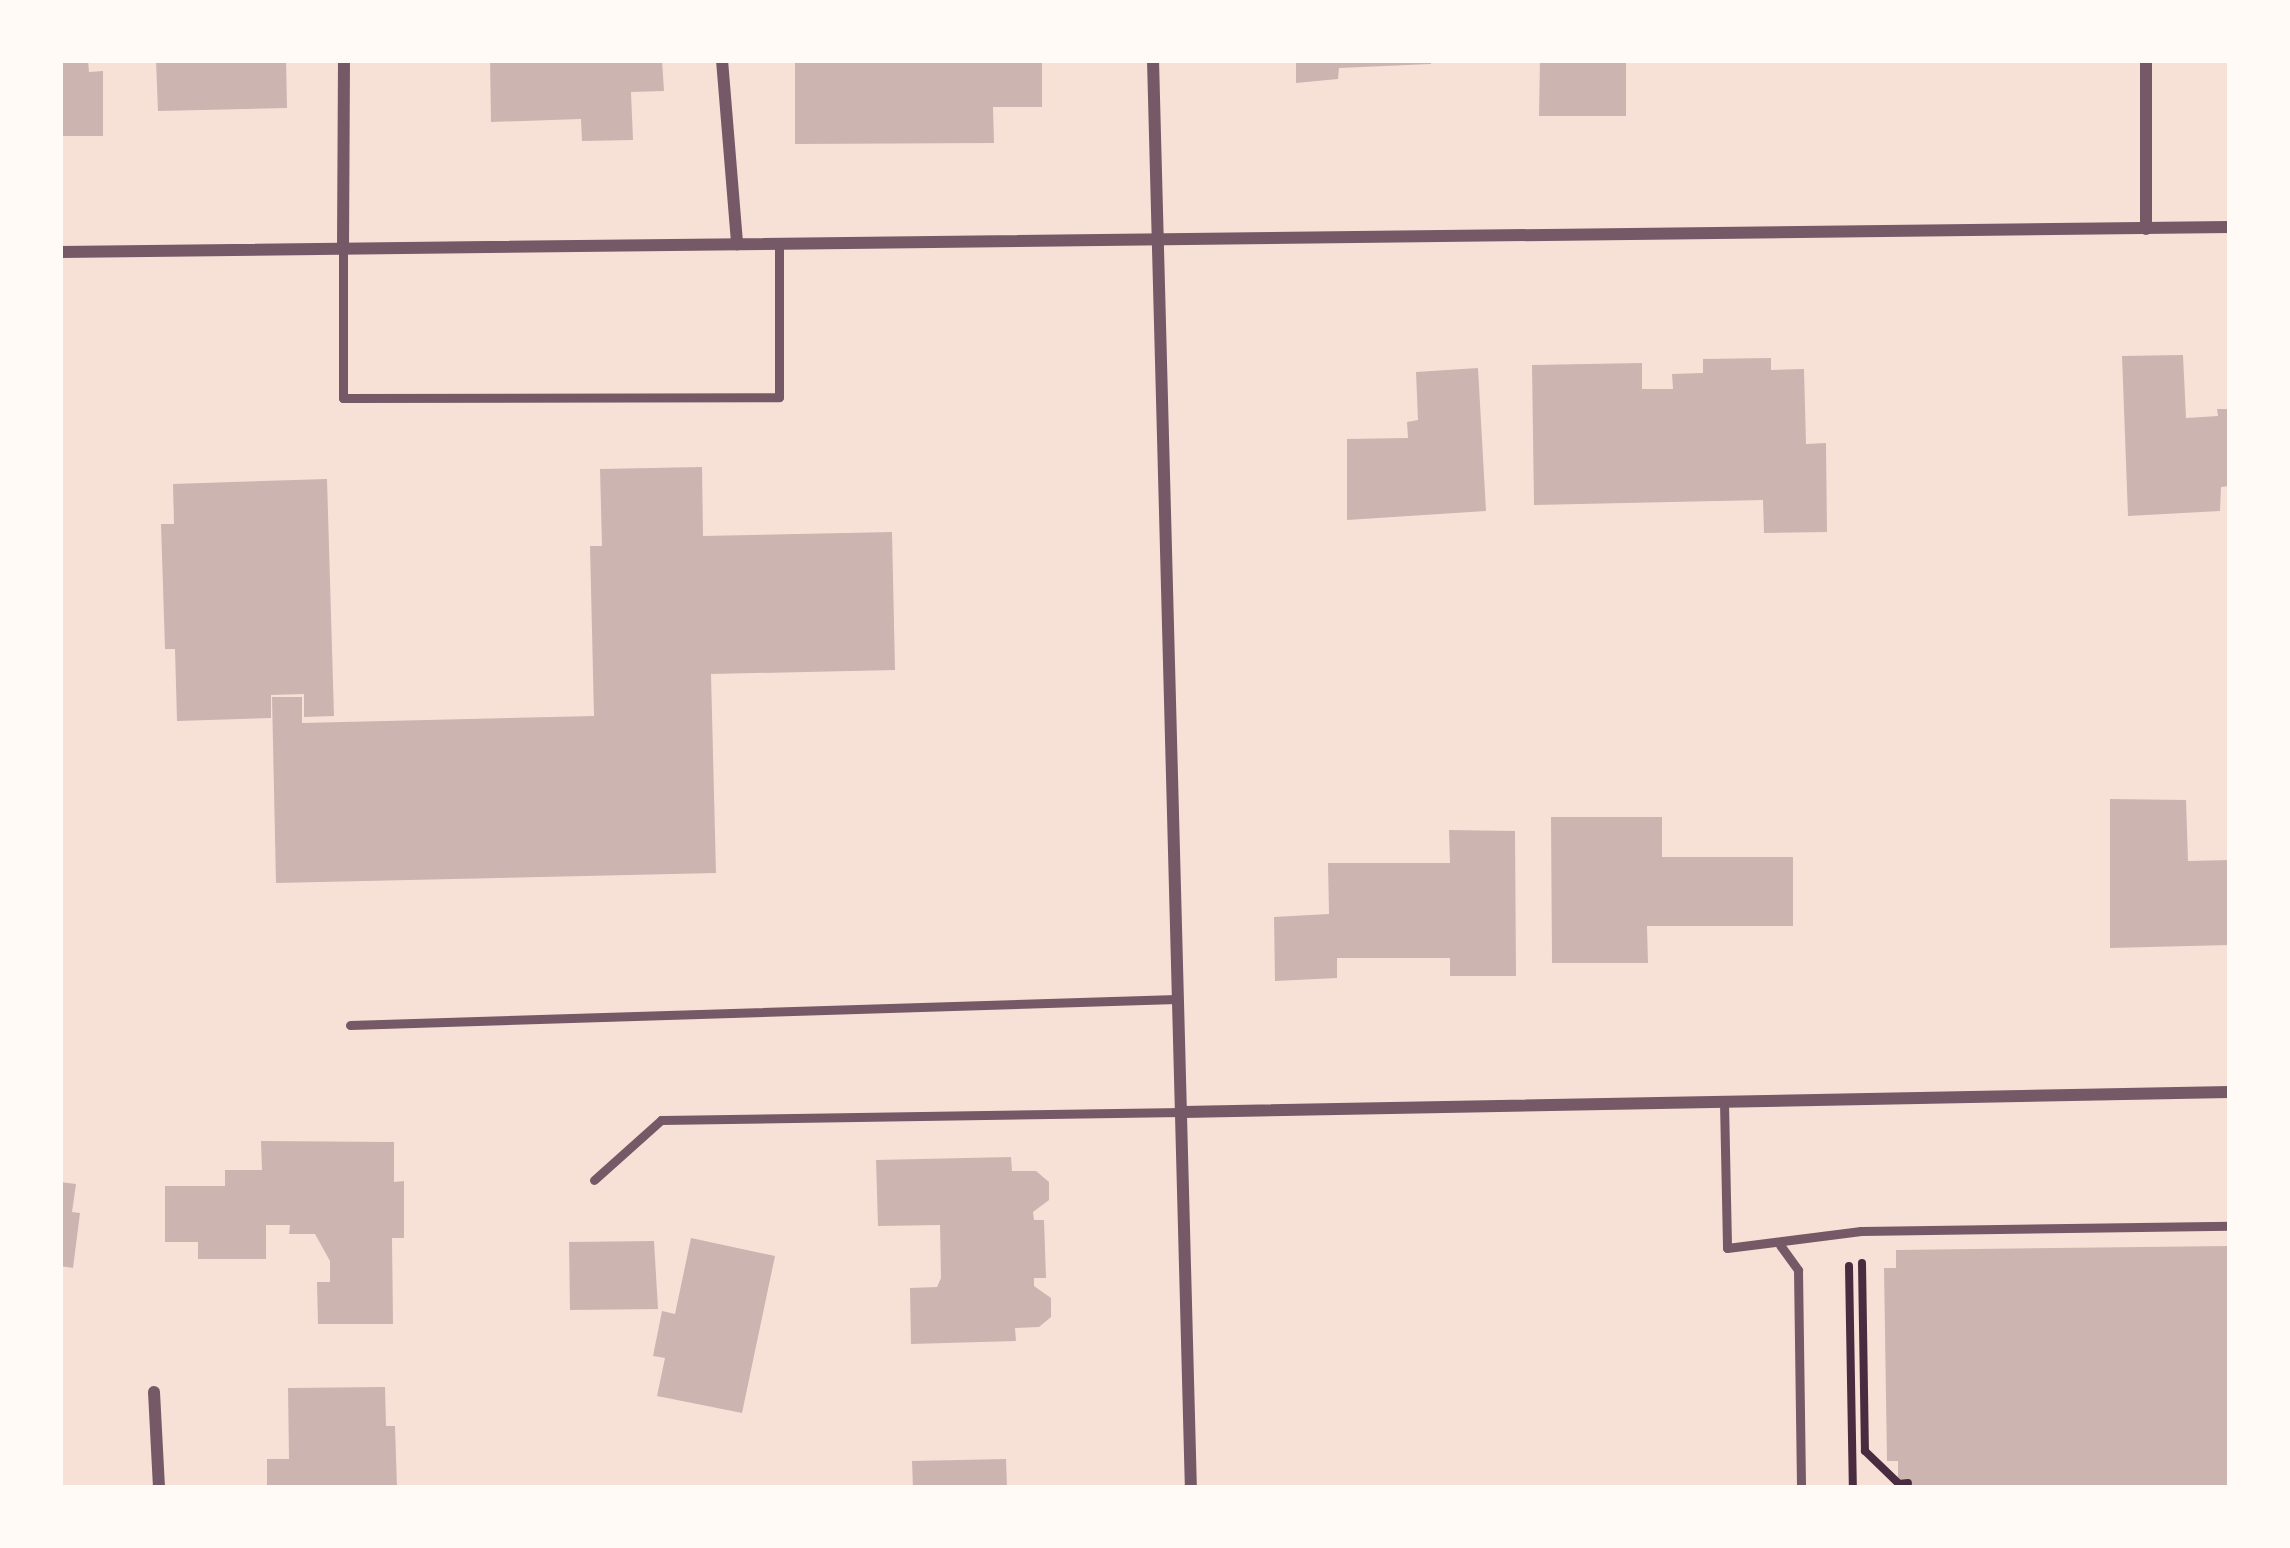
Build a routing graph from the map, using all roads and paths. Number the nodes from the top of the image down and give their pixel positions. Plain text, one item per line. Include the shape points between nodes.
1 (344, 60) edge
2 (722, 60) edge
3 (1153, 60) edge
4 (2146, 60) edge
5 (2230, 227) edge
6 (2146, 229) junction
7 (1155, 243) junction
8 (737, 244) junction
9 (779, 244) junction
10 (343, 250) junction
11 (60, 252) edge
12 (1177, 999) junction
13 (350, 1025) dead end
14 (2230, 1092) edge
15 (1724, 1102) junction
16 (1183, 1112) junction
17 (594, 1180) dead end
18 (2230, 1226) edge
19 (1862, 1231) junction
20 (1780, 1245) junction
21 (154, 1392) dead end
22 (1902, 1485) edge
23 (159, 1488) edge
24 (1191, 1488) edge
25 (1802, 1488) edge
26 (1853, 1488) edge

1 - 10 street
2 - 8 street
3 - 7 street
4 - 6 street
5 - 6 street
6 - 7 street
7 - 9 street
7 - 12 street
8 - 9 street
8 - 10 street
9 - 10 lane via 779,397 343,398
10 - 11 street
12 - 13 lane
12 - 16 street
14 - 15 street
15 - 16 street
15 - 20 lane via 1727,1248
16 - 17 lane via 661,1120
16 - 24 street
18 - 19 lane
19 - 20 lane
19 - 22 path via 1865,1451
19 - 26 path via 1849,1268
20 - 25 lane via 1798,1270
21 - 23 street

